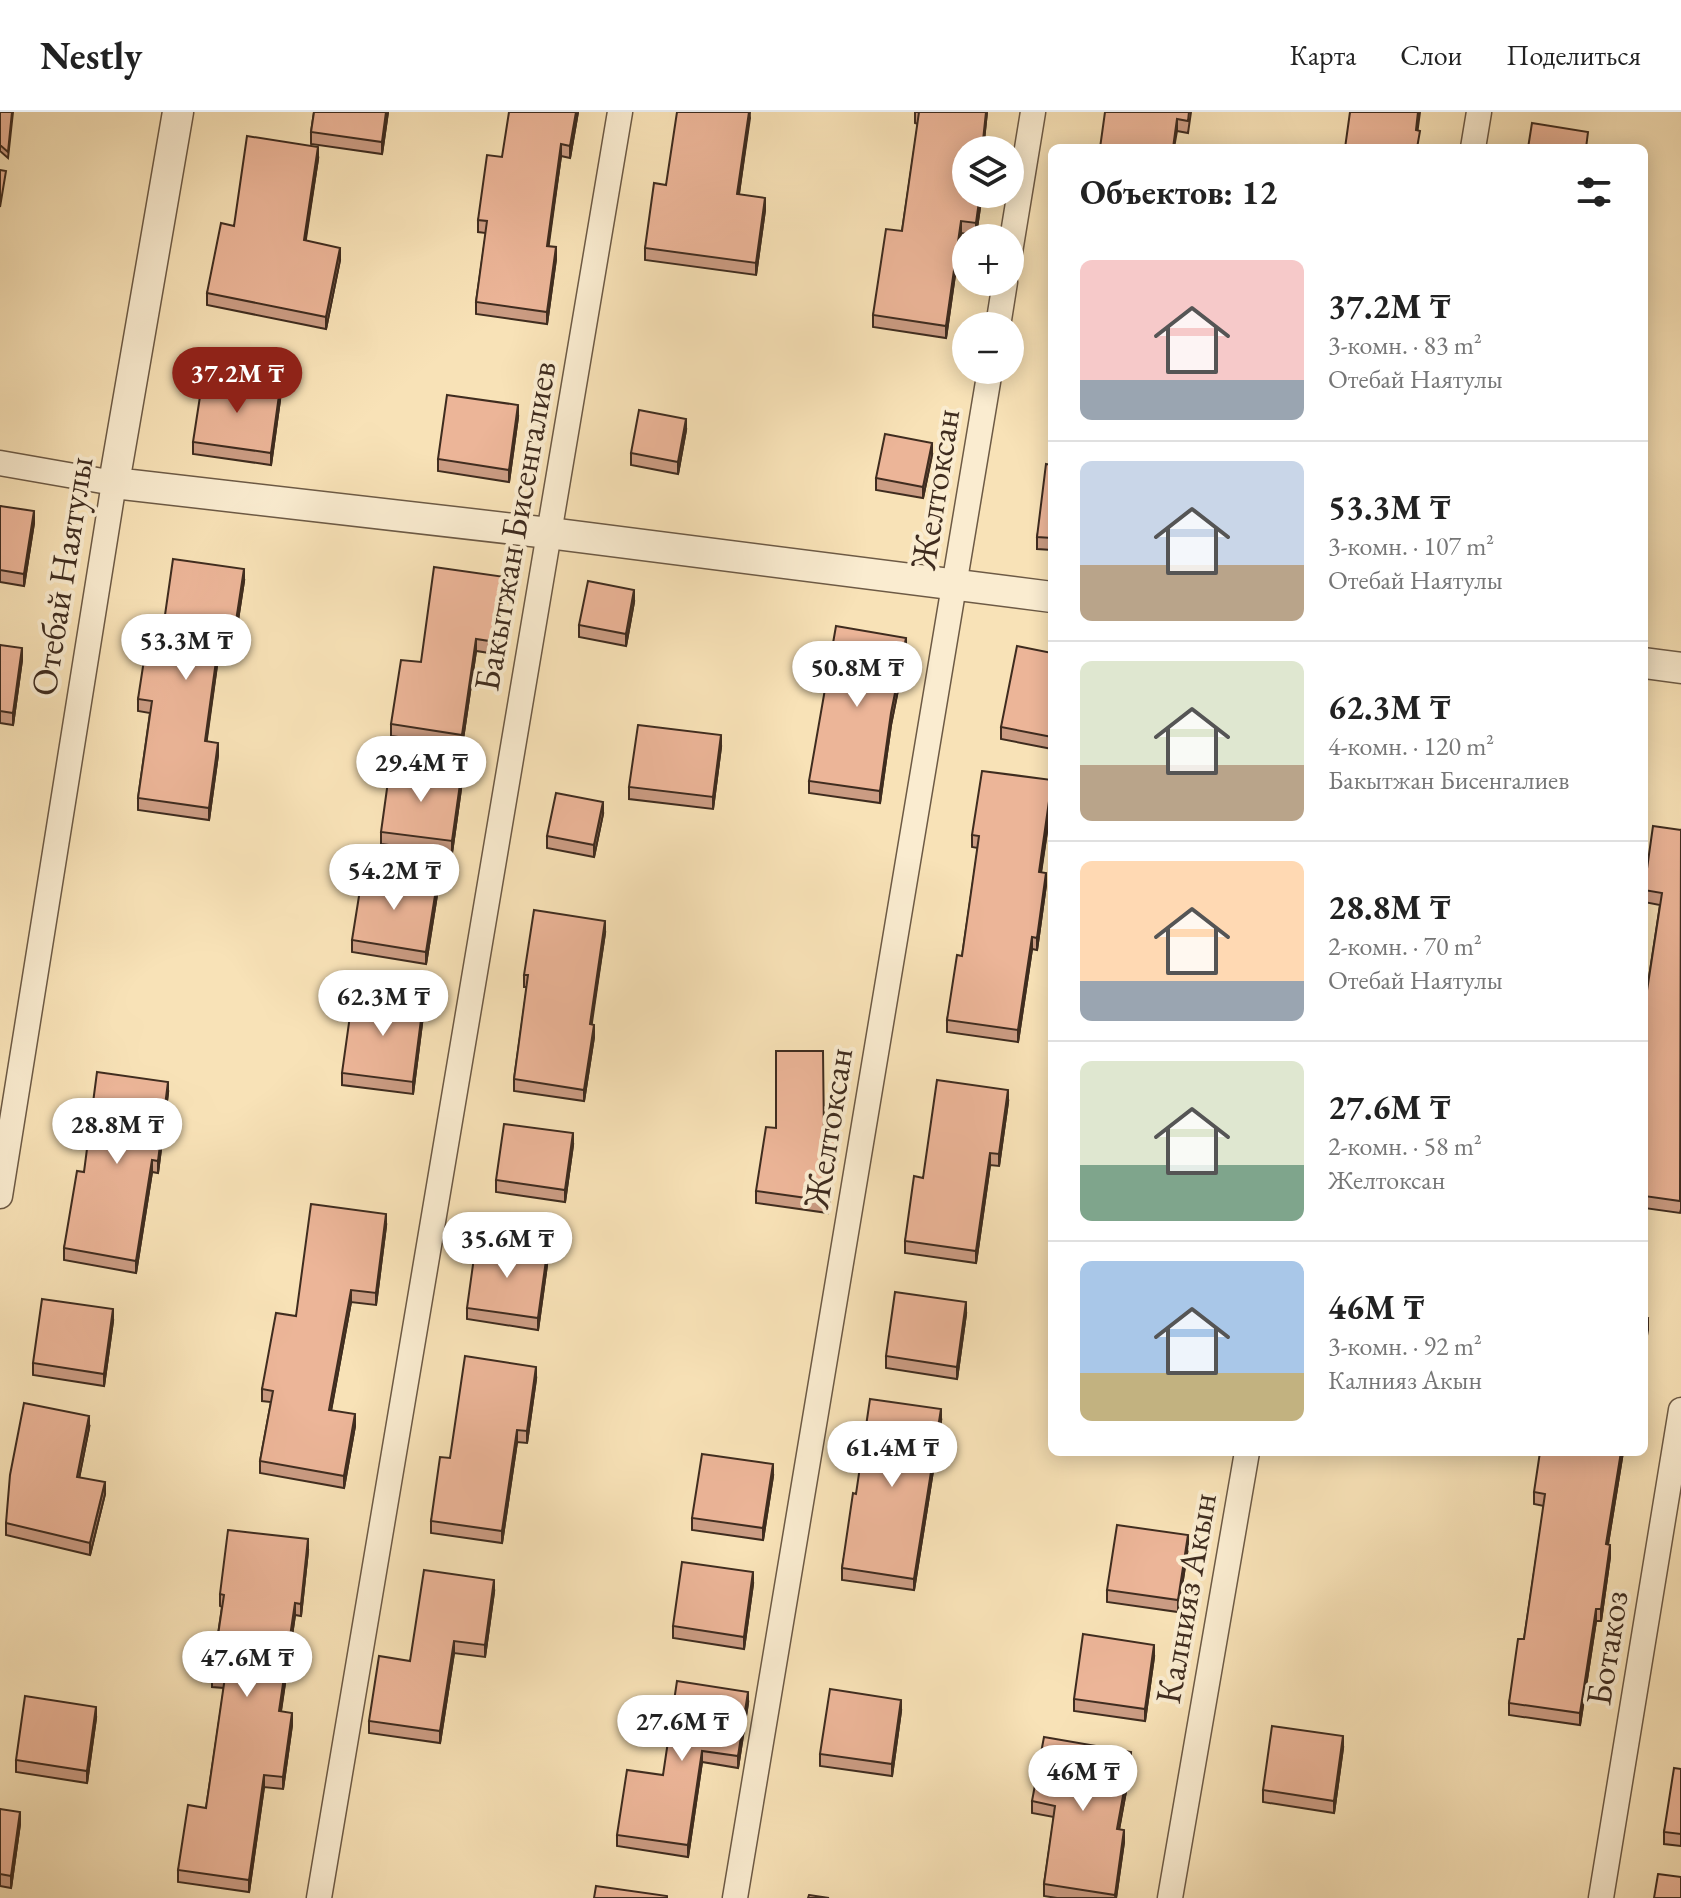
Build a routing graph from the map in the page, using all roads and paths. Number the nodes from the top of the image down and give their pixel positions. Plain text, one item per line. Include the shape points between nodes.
1 (178, 112) edge
2 (620, 112) edge
3 (1033, 112) edge
4 (1479, 112) edge
5 (1474, 144) edge
6 (1015, 224) edge
7 (988, 384) edge
8 (0, 463) edge
9 (114, 483) junction
10 (549, 533) junction
11 (954, 586) junction
12 (1048, 597) edge
13 (1648, 664) edge
14 (1681, 668) edge
15 (0, 1196) edge
16 (1681, 1410) edge
17 (1246, 1456) edge
18 (319, 1898) edge
19 (735, 1898) edge
20 (1170, 1898) edge
21 (1601, 1898) edge

1 - 9 street, Отебай Наятулы
2 - 10 street, Бакытжан Бисенгалиев
3 - 6 street
4 - 5 street
7 - 11 street, Желтоксан
8 - 9 street
9 - 10 street
9 - 15 street, Отебай Наятулы
10 - 11 street
10 - 18 street, Бакытжан Бисенгалиев
11 - 12 street
11 - 19 street, Желтоксан
13 - 14 street
16 - 21 street, Ботакоз
17 - 20 street, Калнияз Акын

